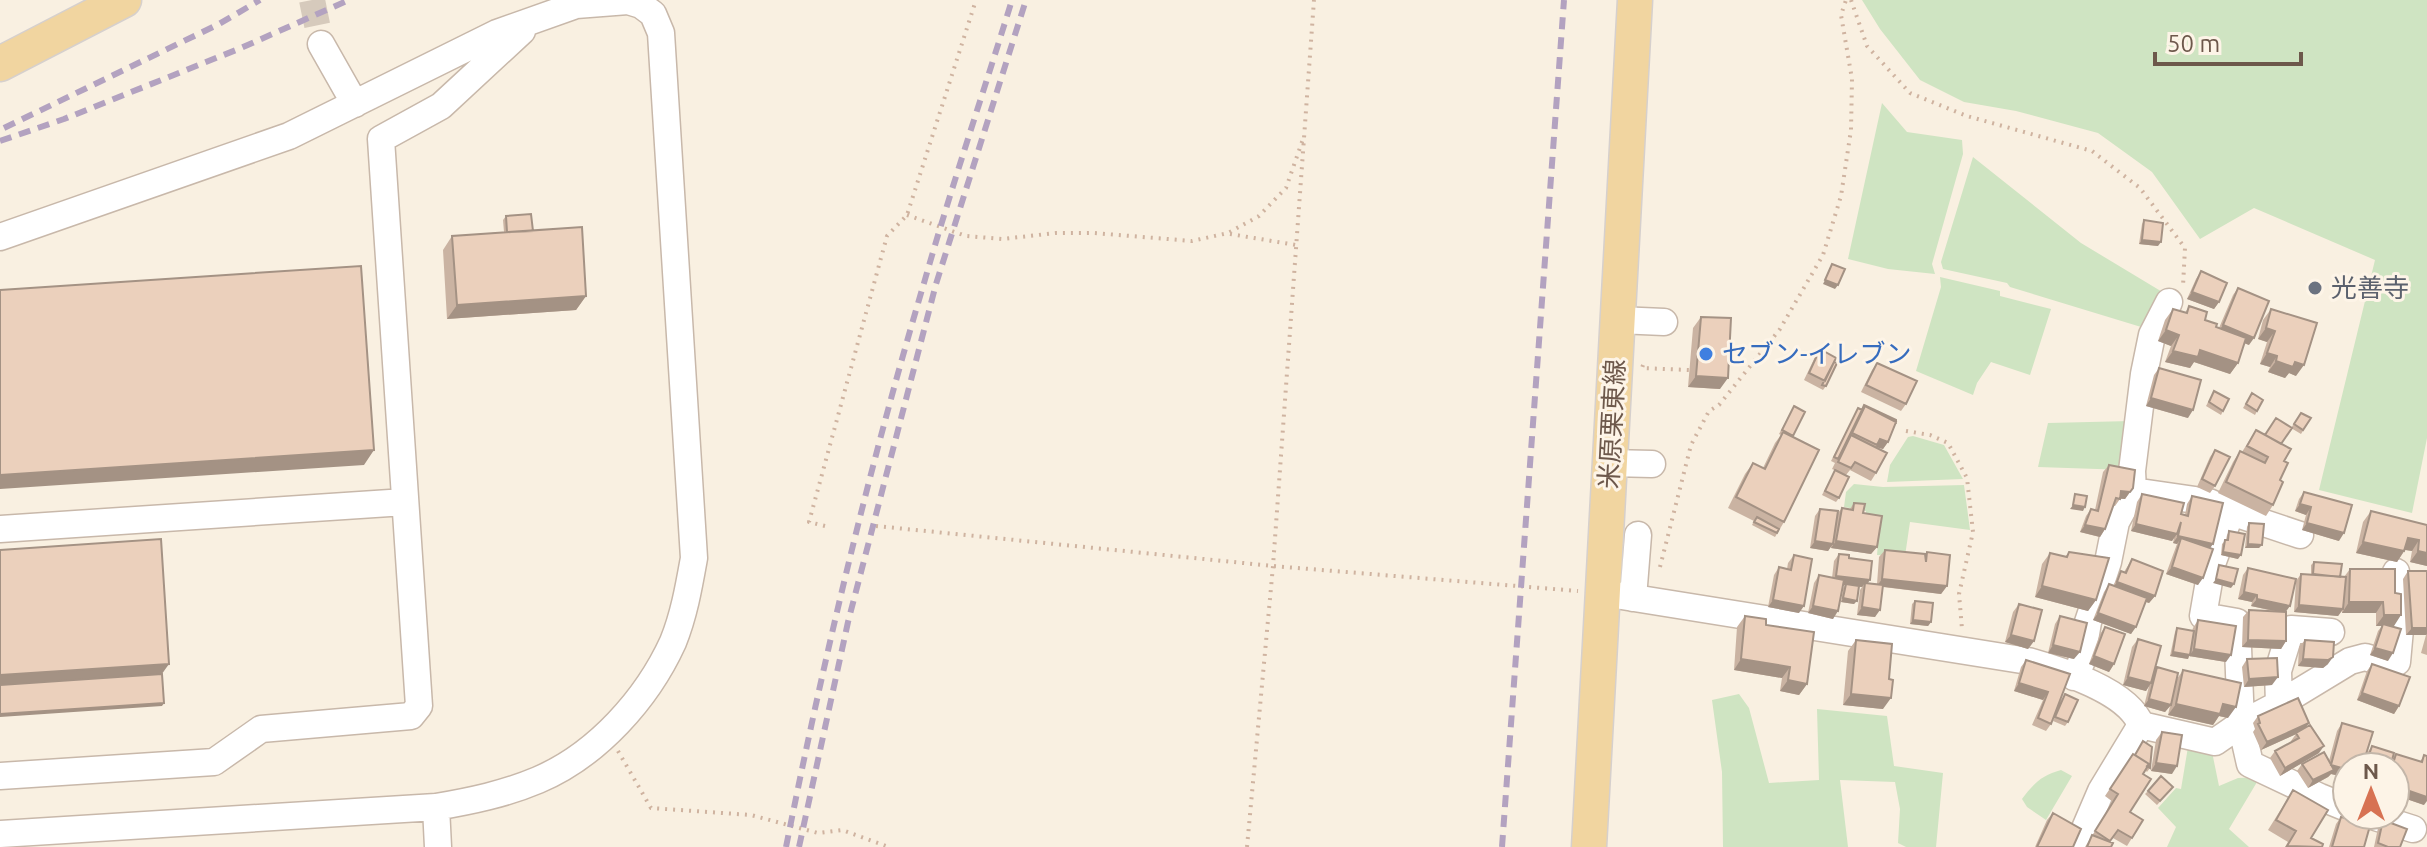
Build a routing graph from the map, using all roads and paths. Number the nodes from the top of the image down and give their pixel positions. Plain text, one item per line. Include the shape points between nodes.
1 (124, 0) edge
2 (976, 0) edge
3 (1314, 0) edge
4 (1635, 0) edge
5 (1848, 0) edge
6 (537, 17) junction
7 (321, 44) tunnel mouth
8 (0, 64) edge
9 (355, 104) junction
10 (1306, 129) junction
11 (907, 215) junction
12 (1228, 233) junction
13 (0, 237) edge
14 (1296, 245) junction
15 (2169, 302) joint
16 (1618, 320) junction
17 (1664, 322) dead end
18 (1643, 352) dead end
19 (1689, 370) dead end
20 (1906, 431) dead end
21 (1610, 463) junction
22 (1652, 464) dead end
23 (2133, 491) junction
24 (405, 502) junction
25 (2231, 512) junction
26 (825, 526) dead end
27 (876, 526) dead end
28 (0, 529) edge
29 (1638, 535) dead end
30 (2300, 535) dead end
31 (1273, 566) junction
32 (2396, 572) edge
33 (1629, 597) junction
34 (2331, 632) dead end
35 (1965, 649) junction
36 (2074, 677) junction
37 (2279, 704) junction
38 (2241, 724) junction
39 (2141, 725) junction
40 (605, 734) junction
41 (0, 776) edge
42 (2331, 801) edge
43 (437, 813) junction
44 (0, 834) edge
45 (438, 847) edge
46 (889, 847) edge
47 (1247, 847) edge
48 (1589, 847) edge
49 (2077, 847) edge

1 - 8 main road
2 - 11 path
3 - 10 path
4 - 16 main road, 米原栗東線
5 - 15 path via 1867,46 1910,93 1967,116 2092,151 2140,188 2185,248 2182,291
5 - 33 path via 1841,15 1852,79 1851,130 1841,196 1823,255 1780,329 1709,411
6 - 9 street
6 - 24 street via 441,106 381,139
6 - 40 street via 576,5 628,1 653,14 661,33 694,558 687,597 662,664 636,703
7 - 9 street
9 - 13 street via 289,136
10 - 12 path via 1286,188 1259,216
10 - 14 path
11 - 12 path via 966,236 1002,239 1094,233 1192,241
11 - 26 path via 887,236 809,522
12 - 14 path
14 - 31 path
15 - 23 street via 2152,335 2144,374
16 - 17 street
16 - 21 main road, 米原栗東線
18 - 19 path via 1642,368
20 - 35 path via 1948,443 1967,478 1973,532 1959,594
21 - 22 street
21 - 33 main road, 米原栗東線
23 - 25 street via 2209,502
23 - 36 street via 2116,522
24 - 28 street
24 - 41 street via 419,706 411,716 261,729 214,762
25 - 30 street
25 - 38 street via 2212,564 2203,616 2237,622
27 - 31 path
29 - 33 street
31 - 33 path
31 - 47 path
32 - 37 street via 2401,618 2397,662 2365,657 2350,661
33 - 35 street
33 - 48 main road, 米原栗東線
34 - 37 street via 2291,629 2278,671
35 - 36 street via 2028,661
36 - 39 street via 2120,700
37 - 38 street
38 - 39 street via 2215,742
38 - 42 street via 2250,764
39 - 49 street via 2101,791
40 - 43 street via 539,780
40 - 46 path via 651,808 751,815 818,833 842,830
43 - 44 street
43 - 45 street

